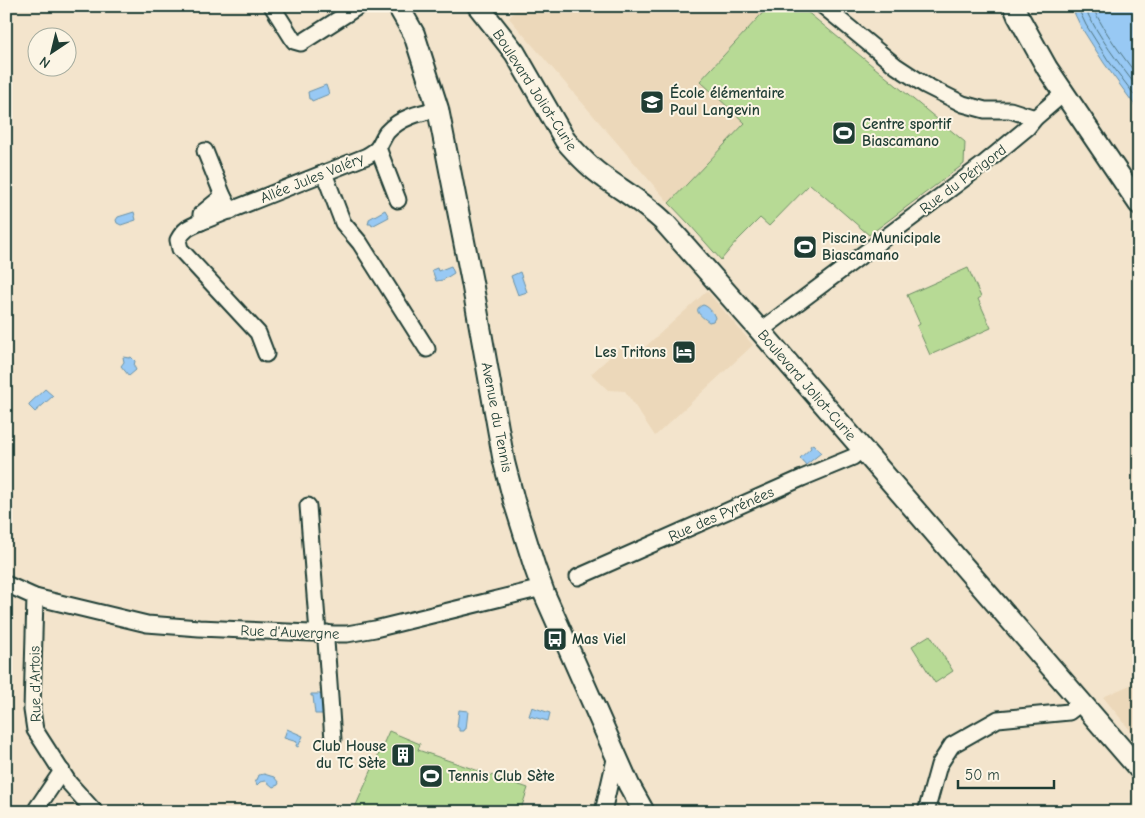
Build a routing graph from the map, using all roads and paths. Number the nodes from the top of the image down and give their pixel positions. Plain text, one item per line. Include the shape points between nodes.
1 (272, 6) edge
2 (359, 6) edge
3 (398, 6) edge
4 (478, 6) edge
5 (823, 6) edge
6 (1014, 6) edge
7 (1064, 93) junction
8 (438, 109) junction
9 (1035, 118) junction
10 (378, 148) junction
11 (205, 151) dead end
12 (324, 173) junction
13 (223, 196) junction
14 (398, 200) dead end
15 (1139, 204) edge
16 (230, 211) junction
17 (201, 222) junction
18 (760, 331) junction
19 (427, 349) dead end
20 (266, 354) dead end
21 (862, 450) junction
22 (308, 506) dead end
23 (578, 577) dead end
24 (6, 584) edge
25 (542, 588) junction
26 (35, 597) junction
27 (322, 633) junction
28 (1082, 702) junction
29 (333, 740) dead end
30 (616, 755) junction
31 (1139, 769) edge
32 (62, 771) junction
33 (36, 812) edge
34 (95, 812) edge
35 (602, 812) edge
36 (644, 812) edge
37 (926, 812) edge

1 - 2 street via 294,41 301,43
3 - 8 street, Avenue du Tennis via 414,34
4 - 18 street, Boulevard Joliot-Curie via 516,53 560,132 574,150 604,178 654,212
5 - 9 street via 896,66 925,85 963,104 985,110 1010,110
6 - 7 street
7 - 9 street, Rue du Périgord
7 - 15 street
8 - 10 street, Allée Jules Valéry via 402,120 382,138
8 - 25 street, Avenue du Tennis via 504,462
9 - 18 street, Rue du Périgord via 981,166
10 - 12 street, Allée Jules Valéry via 367,156
10 - 14 street
11 - 13 street
12 - 16 street, Allée Jules Valéry
12 - 19 street via 342,223 360,243
13 - 16 street
13 - 17 street, Allée Jules Valéry via 201,214
16 - 17 street, Allée Jules Valéry
17 - 20 street, Allée Jules Valéry via 182,232 178,240 180,249 258,333
18 - 21 street, Boulevard Joliot-Curie
21 - 23 street, Rue des Pyrénées via 853,457
21 - 28 street, Boulevard Joliot-Curie
22 - 27 street
24 - 26 street, Rue d'Auvergne
25 - 27 street, Rue d'Auvergne via 375,629 347,634
25 - 30 street, Avenue du Tennis
26 - 27 street, Rue d'Auvergne via 147,624
26 - 32 street, Rue d'Artois via 32,710 35,730
27 - 29 street
28 - 31 street, Boulevard Joliot-Curie
28 - 37 street via 1069,712 998,719 952,745 939,766
30 - 35 street
30 - 36 street, Avenue du Tennis
32 - 33 street
32 - 34 street, Rue d'Artois

